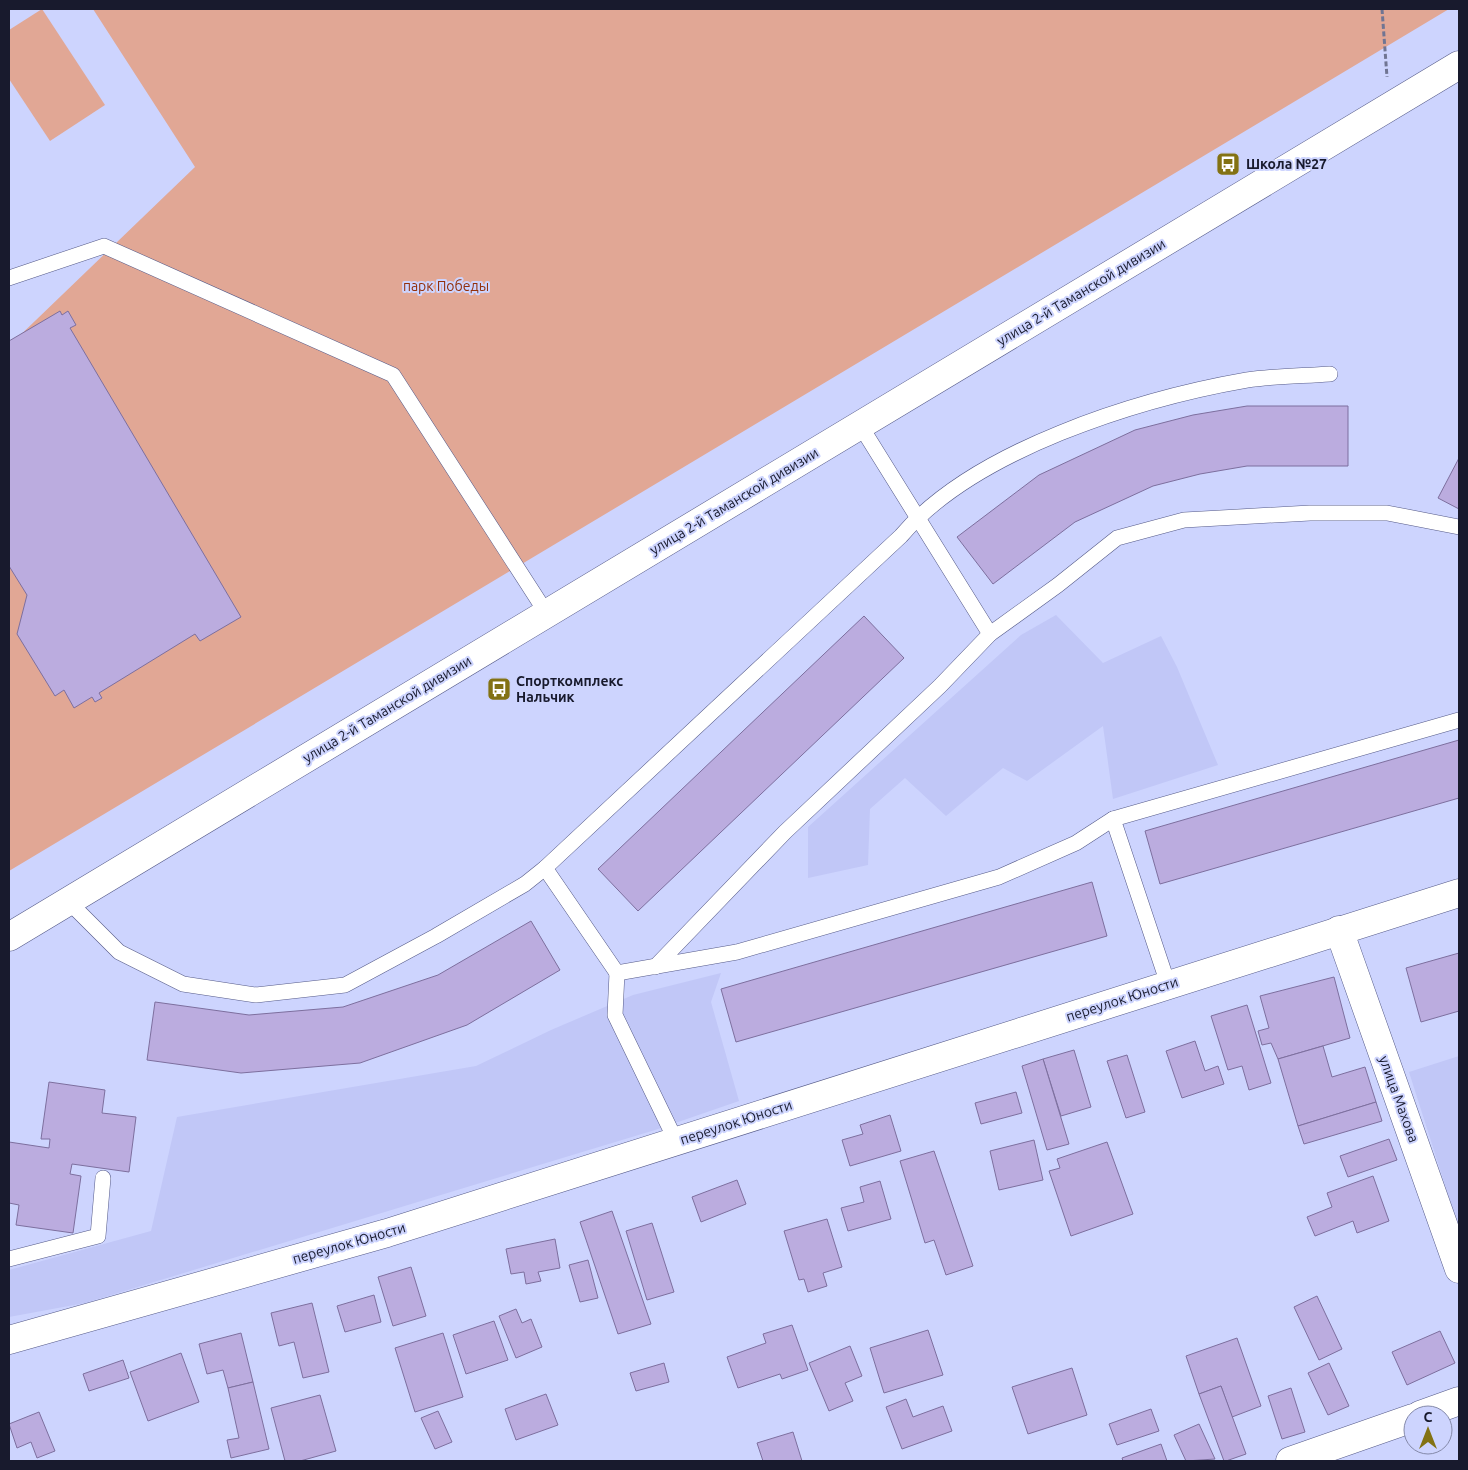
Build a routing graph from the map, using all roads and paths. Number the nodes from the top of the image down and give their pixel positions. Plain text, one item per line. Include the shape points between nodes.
1 (1382, 9) edge
2 (1459, 65) edge
3 (1389, 107) junction
4 (9, 278) edge
5 (1330, 374) dead end
6 (860, 425) junction
7 (917, 517) junction
8 (1459, 527) edge
9 (547, 614) junction
10 (990, 634) junction
11 (1459, 720) edge
12 (1113, 819) junction
13 (545, 868) junction
14 (1459, 893) edge
15 (68, 901) junction
16 (1339, 930) junction
17 (9, 937) edge
18 (655, 967) junction
19 (617, 973) junction
20 (1168, 984) junction
21 (676, 1141) junction
22 (103, 1178) dead end
23 (9, 1259) edge
24 (1459, 1269) edge
25 (9, 1340) edge
26 (1403, 1421) edge
27 (1290, 1461) edge

1 - 3 path
2 - 3 street, улица 2-й Таманской дивизии
3 - 6 street, улица 2-й Таманской дивизии
4 - 9 lane via 104,246 393,375
5 - 7 lane via 1248,380 1149,402 1052,436 978,473
6 - 7 lane
6 - 9 street, улица 2-й Таманской дивизии
7 - 10 lane
7 - 13 lane via 901,536
8 - 10 lane via 1387,514 1184,520 1117,538
9 - 15 street, улица 2-й Таманской дивизии
10 - 18 lane via 940,686 785,832
11 - 12 lane
12 - 18 lane via 1076,843 1000,877 737,952
12 - 20 lane
13 - 15 lane via 525,884 345,985 256,995 183,984 119,952
13 - 19 lane
14 - 16 street, переулок Юности
15 - 17 street, улица 2-й Таманской дивизии
16 - 20 street, переулок Юности
16 - 24 street, улица Махова
18 - 19 lane
19 - 21 lane via 615,1015
20 - 21 street, переулок Юности
21 - 25 street, переулок Юности via 387,1233
22 - 23 lane via 98,1236
26 - 27 street

